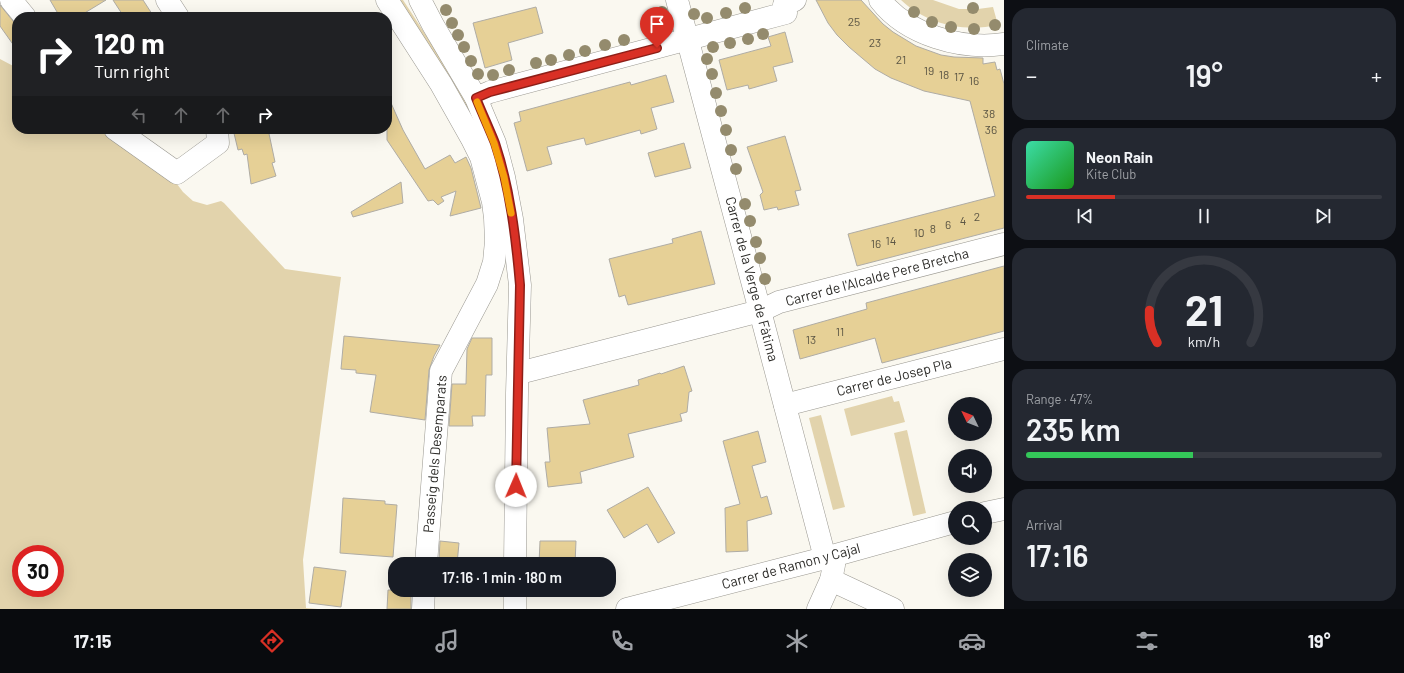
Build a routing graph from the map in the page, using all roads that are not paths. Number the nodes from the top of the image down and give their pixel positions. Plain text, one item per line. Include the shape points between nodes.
1 (11, 0) edge
2 (168, 0) edge
3 (387, 0) edge
4 (420, 0) edge
5 (677, 0) edge
6 (880, 0) edge
7 (788, 7) edge
8 (21, 12) edge
9 (175, 12) edge
10 (688, 40) junction
11 (1004, 44) edge
12 (476, 98) junction
13 (122, 134) edge
14 (217, 134) edge
15 (1004, 244) edge
16 (760, 311) junction
17 (1004, 349) edge
18 (519, 373) junction
19 (785, 405) junction
20 (1004, 509) edge
21 (992, 512) edge
22 (948, 524) edge
23 (831, 556) junction
24 (427, 557) edge
25 (515, 557) edge
26 (831, 580) junction
27 (424, 597) edge
28 (515, 597) edge
29 (423, 609) edge
30 (515, 609) edge
31 (627, 609) edge
32 (818, 609) edge
33 (893, 609) edge

1 - 8 street
2 - 9 street
3 - 24 street, Passeig dels Desemparats via 441,84 472,139 483,163 495,218 494,262 487,284 441,371
4 - 12 street
5 - 10 street, Carrer de la Verge de Fàtima
6 - 11 street via 897,18 917,31 965,44
7 - 10 street
10 - 12 street via 490,92
10 - 16 street, Carrer de la Verge de Fàtima
12 - 18 street via 494,143 512,219 520,285
13 - 14 street via 177,173 218,143
15 - 16 street, Carrer de l'Alcalde Pere Bretcha via 779,302
16 - 18 street, Carrer de l'Alcalde Pere Bretcha
16 - 19 street, Carrer de la Verge de Fàtima
17 - 19 street, Carrer de Josep Pla
18 - 25 street
19 - 23 street, Carrer de la Verge de Fàtima
20 - 21 street
22 - 23 street, Carrer de Ramon y Cajal
23 - 26 street
23 - 31 street, Carrer de Ramon y Cajal
26 - 32 street
26 - 33 street
27 - 29 street
28 - 30 street

